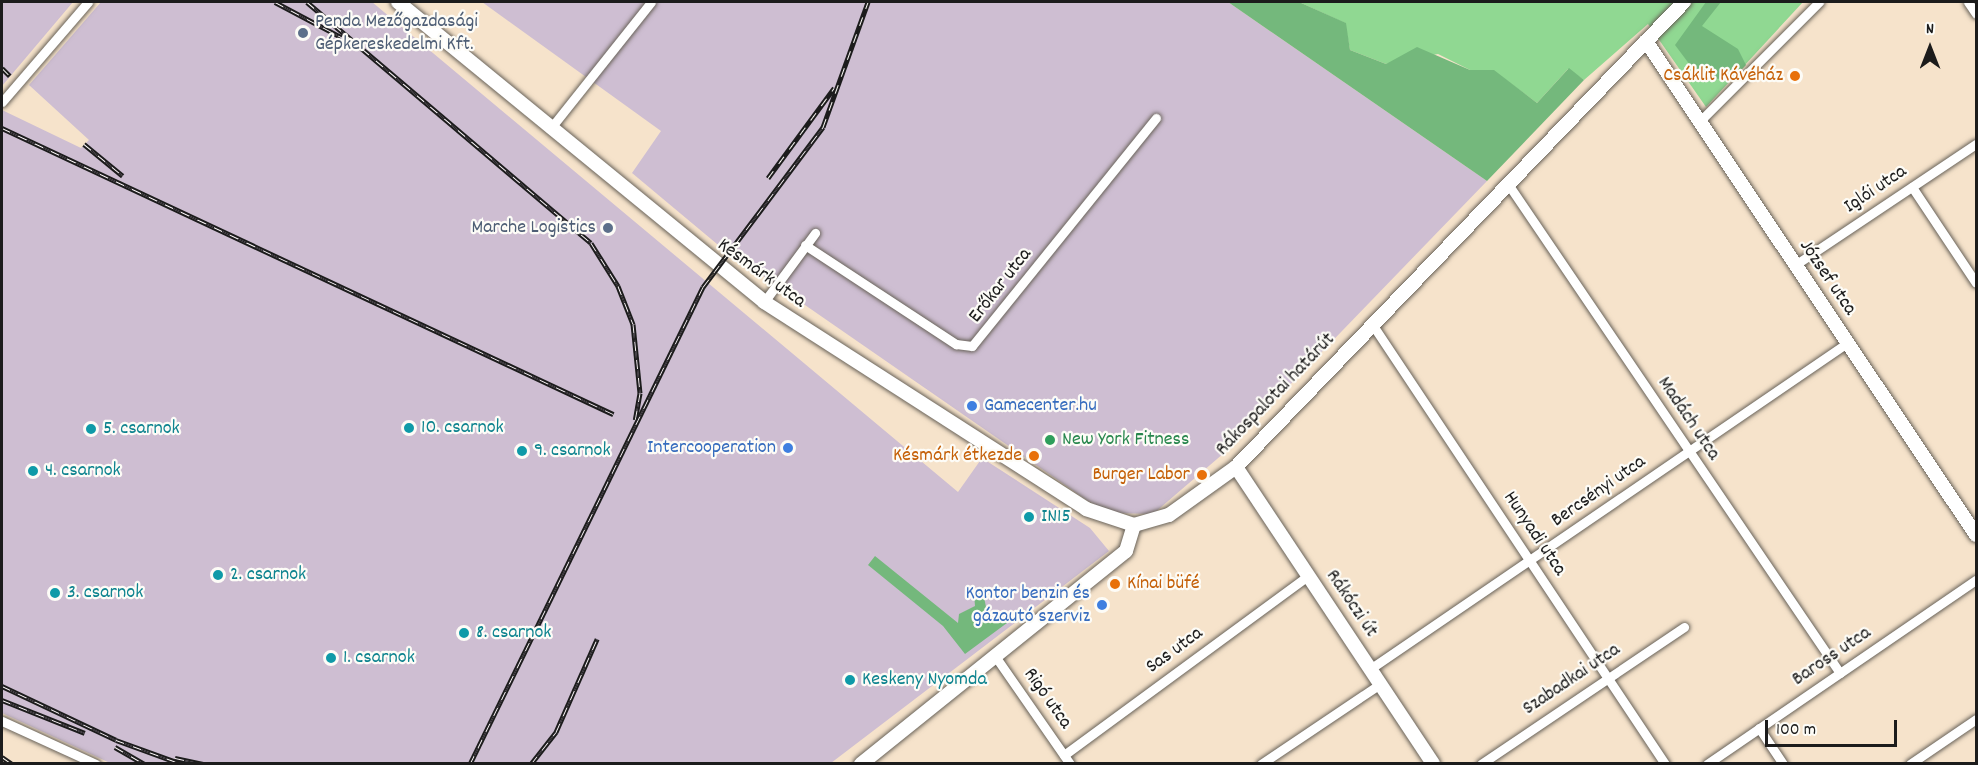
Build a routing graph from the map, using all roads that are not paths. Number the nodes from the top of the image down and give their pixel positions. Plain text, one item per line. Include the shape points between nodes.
1 (88, 2) edge
2 (398, 2) edge
3 (651, 2) edge
4 (1684, 2) edge
5 (1819, 2) edge
6 (1968, 2) edge
7 (1977, 14) edge
8 (1646, 41) junction
9 (2, 102) edge
10 (1156, 118) dead end
11 (1699, 122) junction
12 (550, 129) junction
13 (1977, 144) edge
14 (1508, 184) junction
15 (1912, 187) junction
16 (815, 232) dead end
17 (805, 245) junction
18 (1796, 266) junction
19 (1977, 284) edge
20 (764, 302) junction
21 (1372, 324) junction
22 (1847, 343) junction
23 (1688, 452) junction
24 (1236, 467) junction
25 (1134, 525) junction
26 (1977, 535) edge
27 (1530, 561) junction
28 (1308, 576) junction
29 (1977, 580) edge
30 (1684, 627) dead end
31 (995, 656) junction
32 (1370, 669) junction
33 (1840, 673) junction
34 (1607, 678) junction
35 (1380, 684) junction
36 (1977, 719) edge
37 (2, 721) edge
38 (1759, 728) junction
39 (1064, 755) junction
40 (96, 764) edge
41 (861, 764) edge
42 (1070, 764) edge
43 (1261, 764) edge
44 (1433, 764) edge
45 (1481, 764) edge
46 (1665, 764) edge
47 (1707, 764) edge
48 (1783, 764) edge
49 (1910, 764) edge

1 - 9 street
2 - 12 street, Késmárk utca
3 - 12 street
4 - 8 street, Rákospalotai határút
5 - 11 street
6 - 7 street
8 - 11 street, József utca
8 - 14 street, Rákospalotai határút
10 - 17 street, Erőkar utca via 972,346 956,344
11 - 18 street, József utca
12 - 20 street, Késmárk utca
13 - 15 street, Iglói utca
14 - 21 street, Rákospalotai határút
14 - 23 street, Madách utca
15 - 18 street, Iglói utca
15 - 19 street
16 - 17 street
17 - 20 street
18 - 22 street, József utca
20 - 25 street, Késmárk utca via 1086,509
21 - 24 street, Rákospalotai határút
21 - 27 street, Hunyadi utca
22 - 23 street, Bercsényi utca
22 - 26 street, József utca
23 - 27 street, Bercsényi utca
23 - 33 street, Madách utca
24 - 25 street, Rákospalotai határút via 1170,515
24 - 28 street, Rákóczi út
25 - 31 street via 1126,551
27 - 32 street, Bercsényi utca
27 - 34 street, Hunyadi utca
28 - 32 street, Rákóczi út
28 - 39 street, Sas utca
29 - 33 street, Baross utca
30 - 34 street, Szabadkai utca
31 - 39 street, Rigó utca
31 - 41 street
32 - 35 street, Rákóczi út
33 - 38 street, Baross utca
34 - 45 street, Szabadkai utca
34 - 46 street, Hunyadi utca
35 - 43 street
35 - 44 street, Rákóczi út
36 - 49 street
37 - 40 street
38 - 47 street, Baross utca
38 - 48 street
39 - 42 street, Rigó utca

